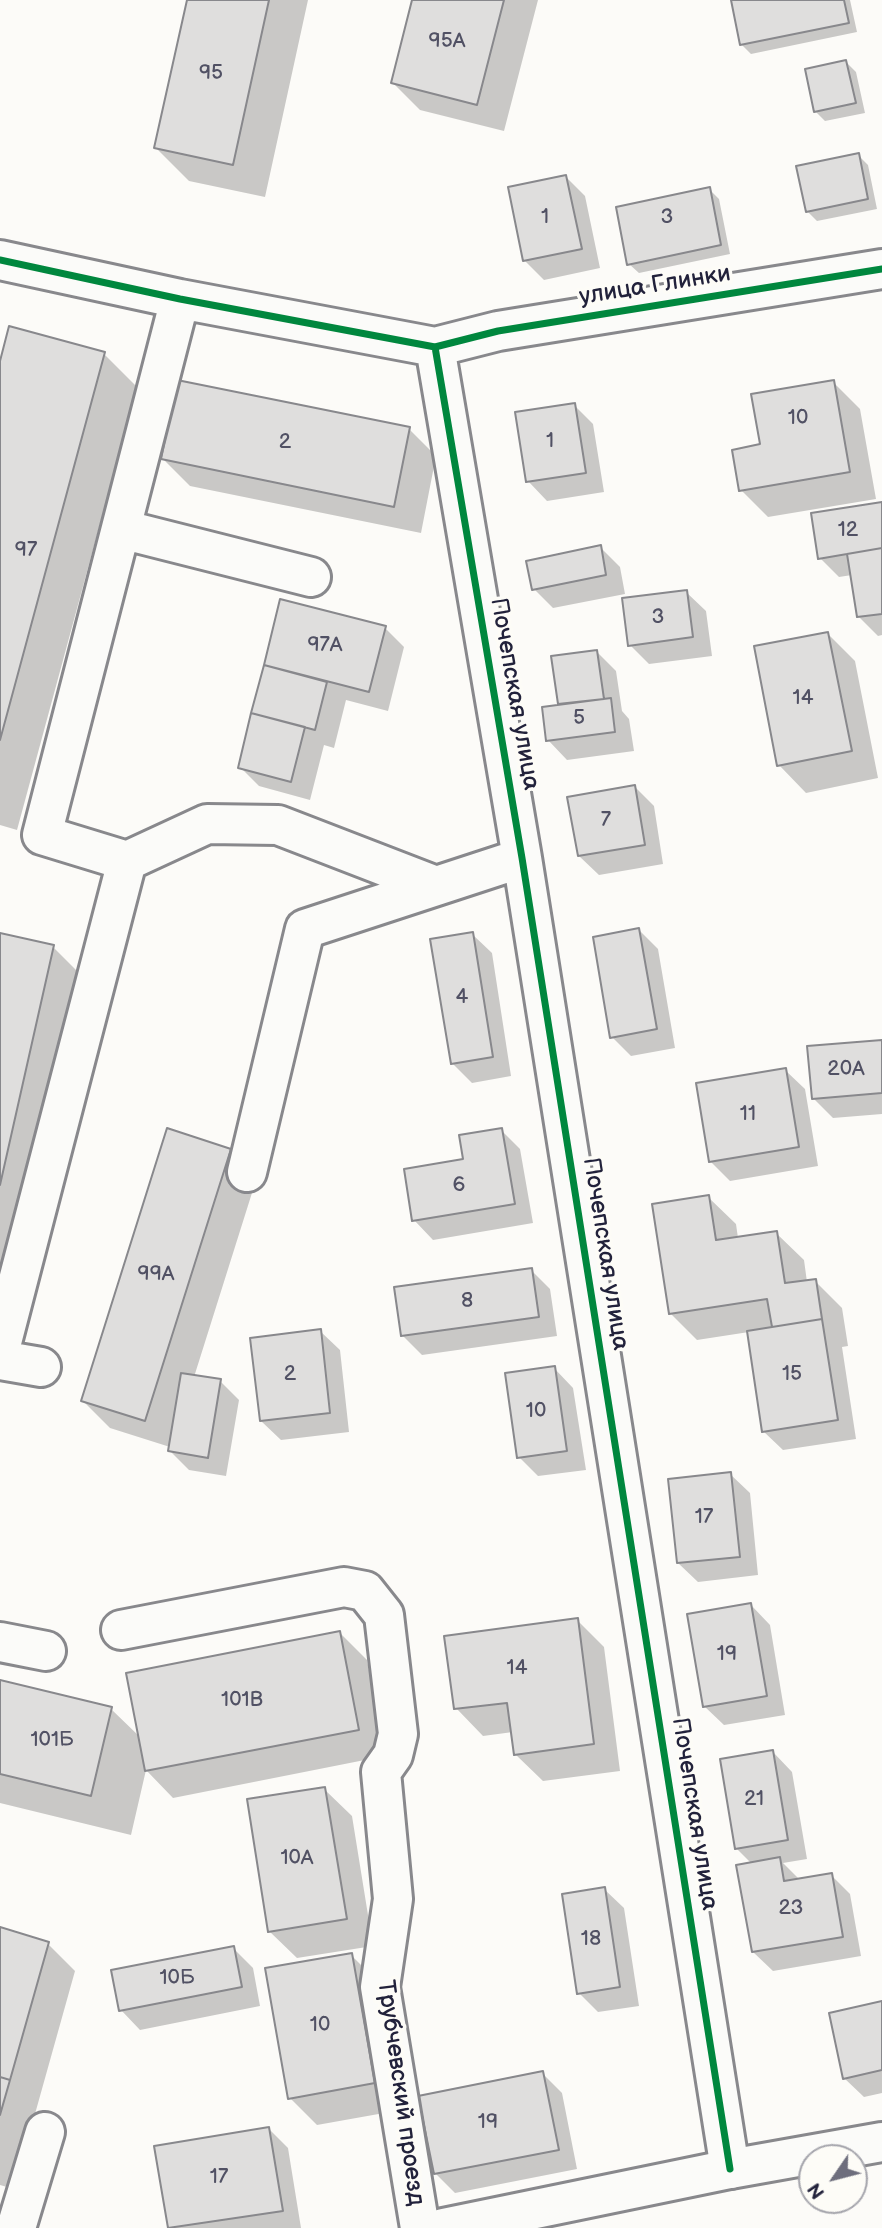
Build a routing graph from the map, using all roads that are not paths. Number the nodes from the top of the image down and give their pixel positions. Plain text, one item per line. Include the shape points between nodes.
1 (0, 260) edge
2 (882, 269) edge
3 (180, 299) junction
4 (435, 347) junction
5 (121, 529) junction
6 (311, 577) dead end
7 (522, 858) junction
8 (127, 861) junction
9 (436, 886) junction
10 (247, 1172) dead end
11 (0, 1350) edge
12 (0, 1360) edge
13 (41, 1367) dead end
14 (121, 1630) dead end
15 (0, 1642) edge
16 (46, 1651) dead end
17 (45, 2132) dead end
18 (882, 2142) edge
19 (730, 2169) junction
20 (16, 2228) edge
21 (420, 2228) edge
22 (443, 2228) edge

1 - 3 street
2 - 4 street, улица Глинки via 498,331
3 - 4 street
3 - 5 street
4 - 7 street, Почепская улица
5 - 6 street
5 - 8 street via 42,835
7 - 9 street
7 - 19 street, Почепская улица
8 - 9 street via 207,824 278,825
8 - 11 street
9 - 10 street via 305,929
12 - 13 street
14 - 21 street, Трубчевский проезд via 344,1587 365,1591 384,1615 398,1734 393,1755 381,1772 393,1899 380,1987
15 - 16 street
17 - 20 street
18 - 19 street
19 - 22 street

